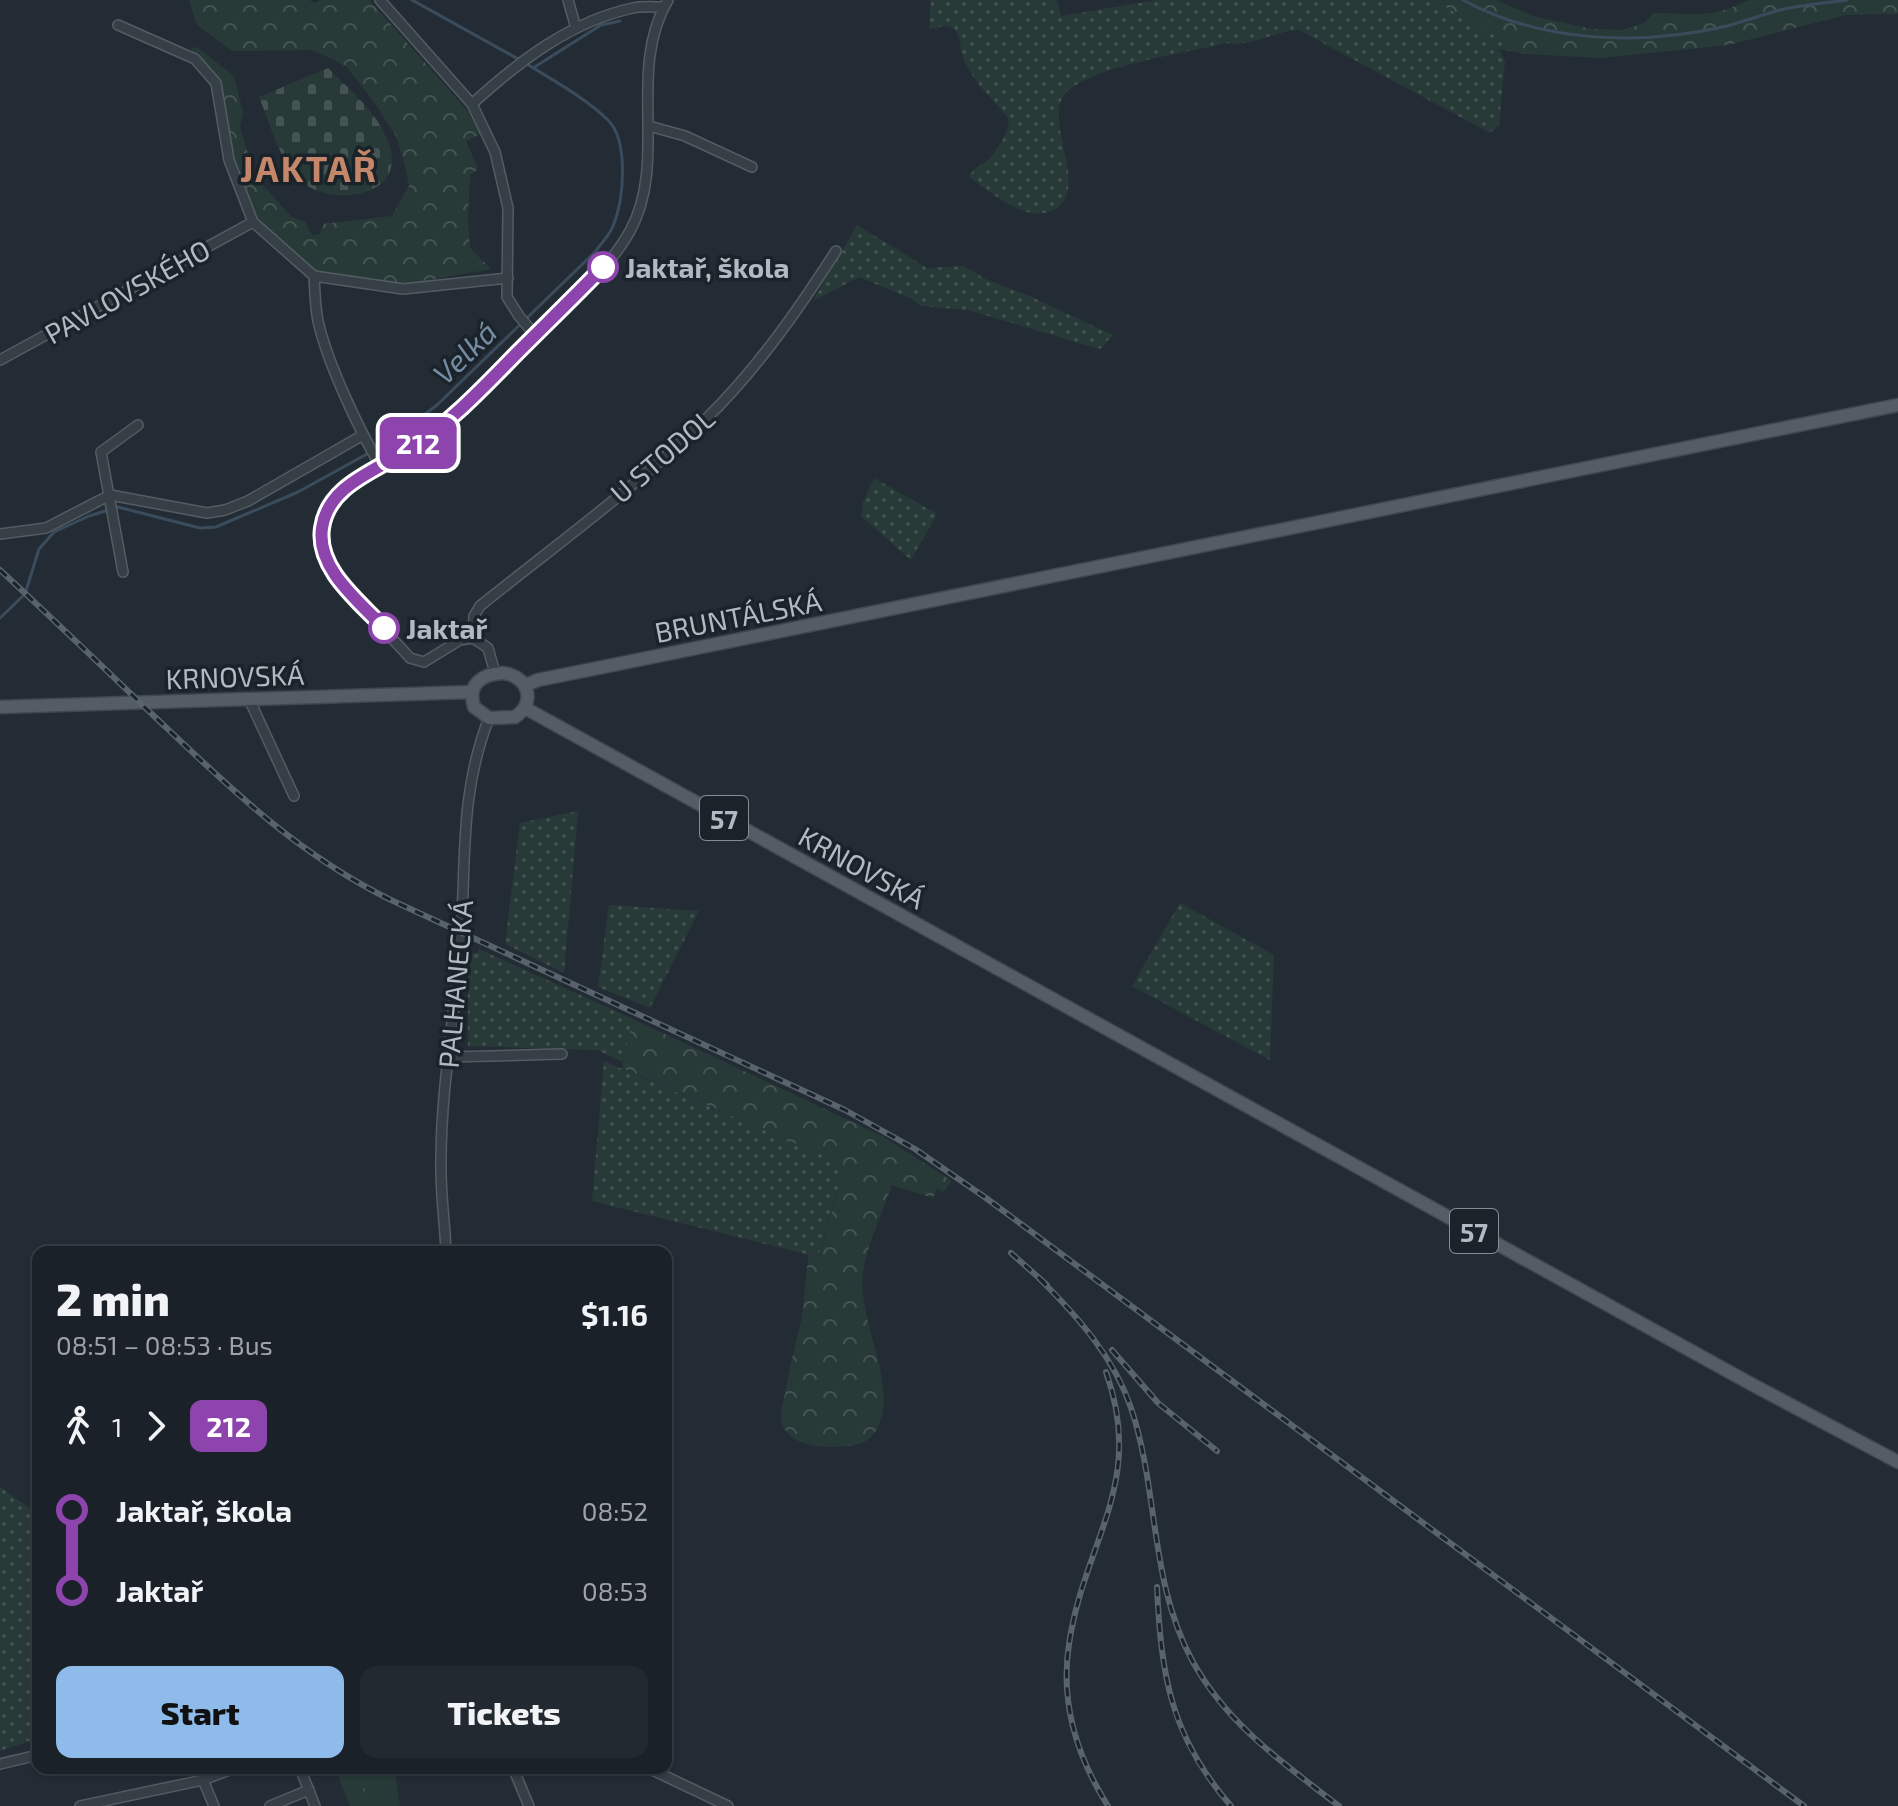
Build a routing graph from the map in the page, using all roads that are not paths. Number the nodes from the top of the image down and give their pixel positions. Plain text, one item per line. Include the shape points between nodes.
1 (380, 0) edge
2 (568, 0) edge
3 (666, 3) edge
4 (118, 25) dead end
5 (576, 28) junction
6 (472, 104) junction
7 (649, 126) junction
8 (752, 167) dead end
9 (253, 222) junction
10 (836, 251) dead end
11 (314, 276) junction
12 (508, 278) junction
13 (532, 331) junction
14 (0, 360) edge
15 (1898, 405) edge
16 (138, 425) dead end
17 (365, 438) junction
18 (379, 463) junction
19 (111, 502) junction
20 (0, 534) edge
21 (123, 572) dead end
22 (473, 638) junction
23 (495, 673) junction
24 (526, 685) junction
25 (472, 692) junction
26 (249, 699) junction
27 (0, 707) edge
28 (525, 708) junction
29 (489, 718) junction
30 (294, 796) dead end
31 (562, 1054) dead end
32 (449, 1057) junction
33 (446, 1246) edge
34 (1898, 1462) edge
35 (32, 1756) edge
36 (0, 1764) edge
37 (219, 1774) edge
38 (302, 1774) edge
39 (516, 1774) edge
40 (661, 1774) edge
41 (203, 1780) junction
42 (309, 1790) junction
43 (97, 1804) edge
44 (80, 1806) edge
45 (214, 1806) edge
46 (270, 1806) edge
47 (315, 1806) edge
48 (529, 1806) edge
49 (728, 1806) edge

1 - 6 street
2 - 5 street
3 - 5 street via 634,7
3 - 7 street via 650,60
4 - 9 street via 195,59 216,83 229,160
5 - 6 street via 513,67
6 - 12 street via 495,152 508,208
7 - 8 street via 685,136
7 - 13 street via 645,185 632,227 608,262
9 - 11 street
9 - 14 street, PAVLOVSKÉHO
10 - 22 street, U STODOL via 791,322 708,417 660,462 480,606
11 - 12 street via 403,289
11 - 17 street via 318,321
12 - 13 street via 507,297
13 - 18 street via 488,383 432,433
15 - 24 main road, BRUNTÁLSKÁ
16 - 19 street via 101,452
17 - 18 street
17 - 19 street via 225,510 207,513
18 - 22 street via 328,506 321,535 329,564 413,660 424,662
19 - 20 street via 46,528
19 - 21 street
22 - 23 street via 488,648
23 - 24 main road via 513,675
23 - 25 main road via 480,678
24 - 28 main road
25 - 26 main road, KRNOVSKÁ
25 - 29 main road via 474,707
26 - 27 main road, KRNOVSKÁ
26 - 30 street
28 - 29 main road via 515,717
28 - 34 main road, KRNOVSKÁ / 57
29 - 32 street, PALHANECKÁ via 468,791
31 - 32 street
32 - 33 street, PALHANECKÁ via 441,1161
35 - 36 street
37 - 41 street
38 - 42 street
39 - 48 street
40 - 49 street
41 - 43 street
41 - 45 street
42 - 46 street
42 - 47 street
43 - 44 street

